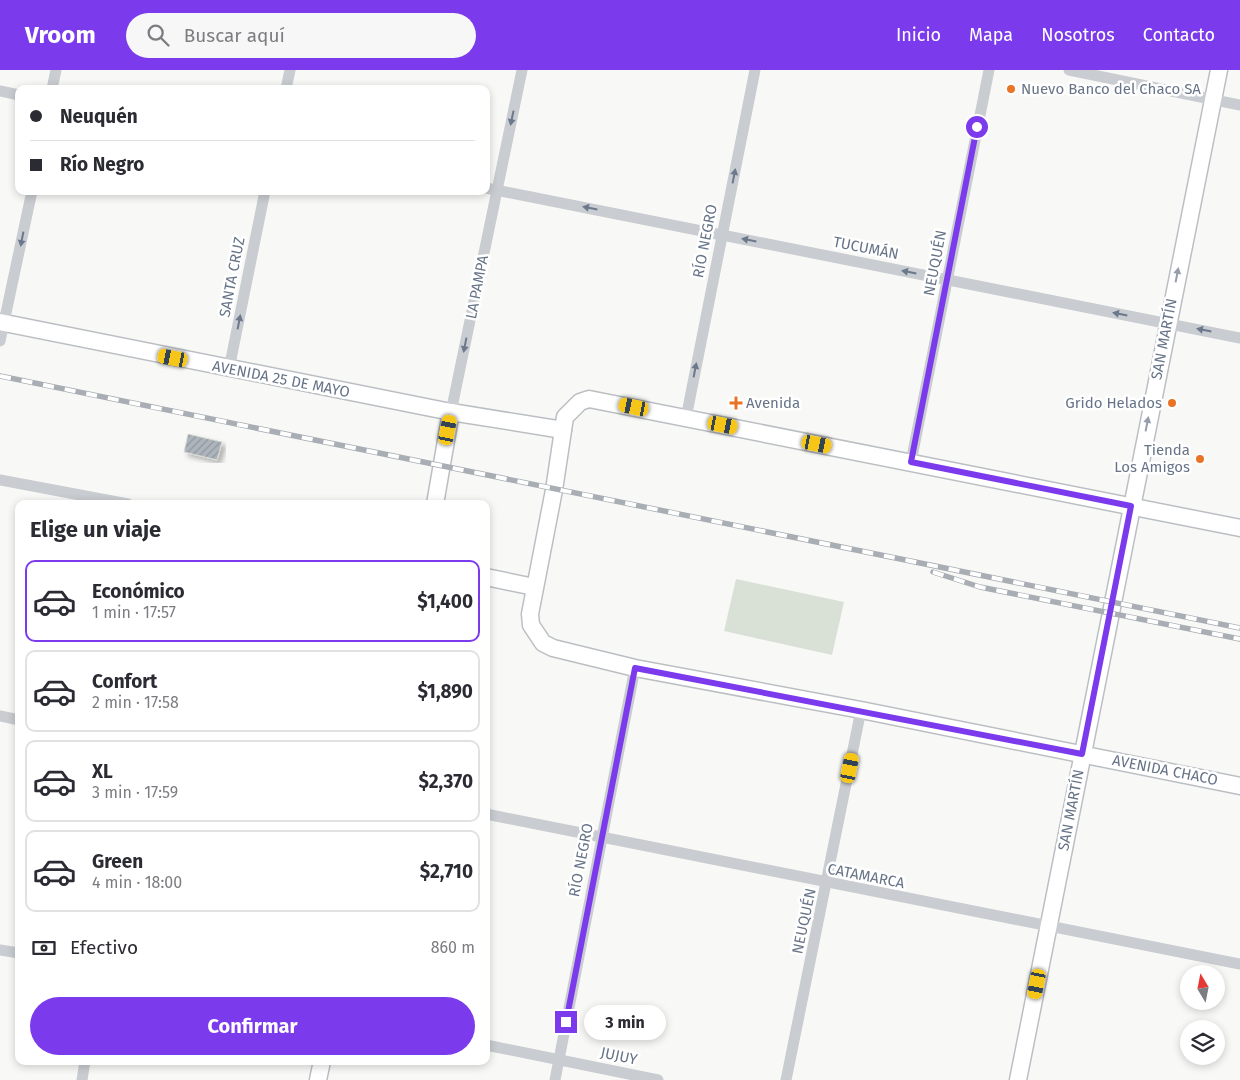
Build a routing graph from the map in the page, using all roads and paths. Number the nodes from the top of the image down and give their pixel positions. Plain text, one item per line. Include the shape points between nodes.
1 (56, 70) edge
2 (290, 70) edge
3 (522, 70) edge
4 (755, 70) edge
5 (989, 70) edge
6 (1069, 70) edge
7 (1219, 70) edge
8 (53, 85) edge
9 (287, 85) edge
10 (0, 91) edge
11 (15, 94) edge
12 (1213, 99) junction
13 (1240, 105) edge
14 (491, 189) edge
15 (31, 195) edge
16 (264, 195) edge
17 (490, 195) edge
18 (722, 235) junction
19 (947, 279) junction
20 (2, 323) edge
21 (1168, 323) junction
22 (1240, 338) edge
23 (0, 341) edge
24 (229, 369) junction
25 (451, 412) junction
26 (686, 418) junction
27 (563, 430) junction
28 (911, 462) junction
29 (0, 480) edge
30 (107, 500) edge
31 (436, 500) edge
32 (1131, 506) junction
33 (1240, 528) edge
34 (490, 578) edge
35 (534, 587) junction
36 (635, 668) junction
37 (861, 710) junction
38 (0, 716) edge
39 (15, 719) edge
40 (1082, 754) junction
41 (1240, 786) edge
42 (490, 815) edge
43 (600, 838) junction
44 (827, 884) junction
45 (1048, 927) junction
46 (0, 950) edge
47 (15, 952) edge
48 (1240, 964) edge
49 (490, 1046) edge
50 (559, 1058) junction
51 (84, 1065) edge
52 (321, 1065) edge
53 (82, 1080) edge
54 (318, 1080) edge
55 (555, 1080) edge
56 (658, 1080) edge
57 (786, 1080) edge
58 (1018, 1080) edge

1 - 8 street
2 - 9 street
3 -> 14 street, LA PAMPA
18 -> 4 street, RÍO NEGRO
5 - 19 street, NEUQUÉN
6 - 12 street
7 - 12 street, SAN MARTÍN
10 - 11 street
12 - 13 street
21 -> 12 street, SAN MARTÍN
18 -> 14 street, TUCUMÁN
15 -> 20 street
24 -> 16 street, SANTA CRUZ
17 -> 25 street, LA PAMPA
19 -> 18 street, TUCUMÁN
26 -> 18 street, RÍO NEGRO
21 -> 19 street, TUCUMÁN
19 - 28 street, NEUQUÉN
20 - 23 street
20 - 24 street, AVENIDA 25 DE MAYO
22 -> 21 street, TUCUMÁN
32 -> 21 street, SAN MARTÍN
24 - 25 street, AVENIDA 25 DE MAYO
25 - 27 street, AVENIDA 25 DE MAYO
25 - 31 street, LA PAMPA
26 - 27 street via 600,400 580,402 571,408 565,417
26 - 28 street
27 - 35 street
28 - 32 street
29 - 30 street
32 - 33 street
32 - 40 street, SAN MARTÍN
34 - 35 street
35 - 36 street, AVENIDA CHACO via 530,614 536,635 552,648
36 - 37 street, AVENIDA CHACO
36 - 43 street, RÍO NEGRO
37 - 40 street, AVENIDA CHACO
37 - 44 street, NEUQUÉN
38 - 39 street
40 - 41 street, AVENIDA CHACO
40 - 45 street, SAN MARTÍN
42 - 43 street, CATAMARCA
43 - 44 street, CATAMARCA
43 - 50 street, RÍO NEGRO
44 - 45 street, CATAMARCA
44 - 57 street, NEUQUÉN
45 - 48 street, CATAMARCA
45 - 58 street, SAN MARTÍN
46 - 47 street
49 - 50 street, JUJUY
50 - 55 street, RÍO NEGRO
50 - 56 street, JUJUY
51 - 53 street
52 - 54 street

